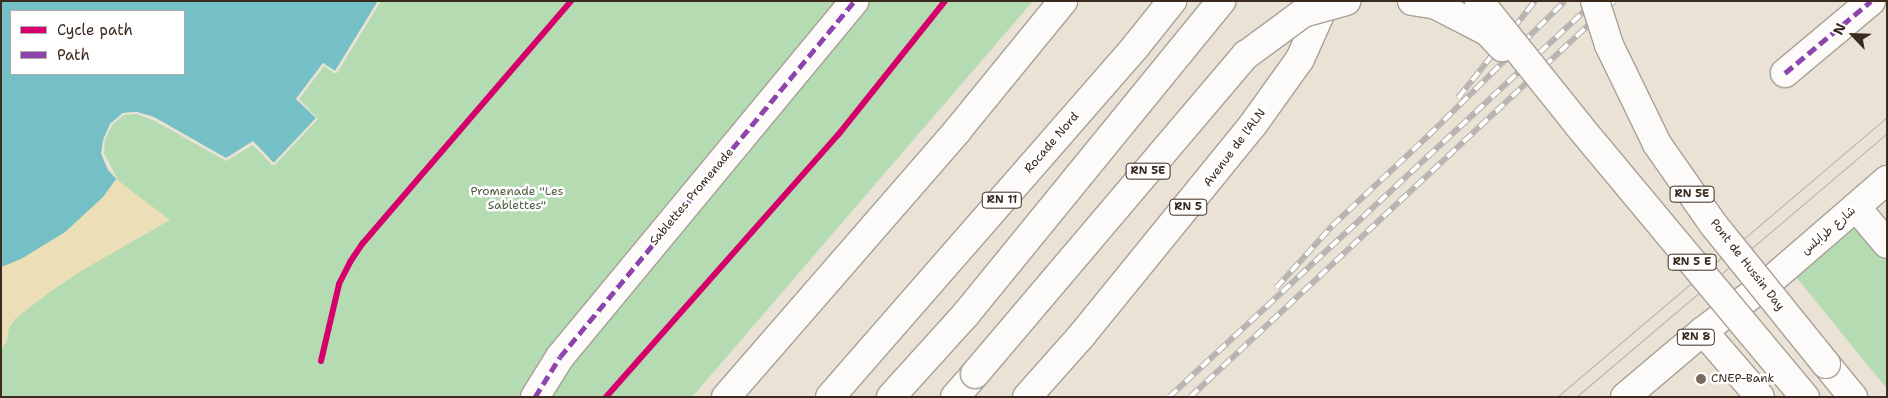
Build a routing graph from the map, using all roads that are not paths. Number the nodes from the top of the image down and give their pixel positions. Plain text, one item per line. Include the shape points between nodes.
1 (854, 1) edge
2 (1062, 1) edge
3 (1172, 1) edge
4 (1221, 1) edge
5 (1326, 1) edge
6 (1346, 1) edge
7 (1412, 1) edge
8 (1479, 1) edge
9 (1595, 1) edge
10 (1871, 1) edge
11 (1786, 73) dead end
12 (1579, 126) junction
13 (1887, 180) edge
14 (1856, 207) junction
15 (1887, 244) edge
16 (1704, 331) junction
17 (535, 397) edge
18 (726, 397) edge
19 (830, 397) edge
20 (890, 397) edge
21 (955, 397) edge
22 (1027, 397) edge
23 (1625, 397) edge
24 (1760, 397) edge
25 (1805, 397) edge
26 (1853, 397) edge

1 - 17 main road, Sablettes Promenade via 560,357
2 - 18 main road via 956,131
3 - 19 main road, Rocade Nord / RN 11
4 - 20 main road via 966,314
5 - 22 main road, Avenue de l'ALN / RN 5 via 1300,59 1252,126 1082,335
6 - 21 main road, RN 5E, bridge via 1303,12 1246,55
7 - 12 main road, bridge via 1436,4 1488,32
8 - 12 main road, bridge
9 - 26 main road, Pont de Hussin Day / RN 5E, bridge via 1609,45 1657,144 1714,224
10 - 11 main road
12 - 25 main road, RN 5 E, bridge
13 - 14 main road, شارع طرابلس / RN 8
14 - 15 main road
14 - 16 main road, شارع طرابلس / RN 8 via 1770,281
16 - 23 main road, RN 8
16 - 24 main road

